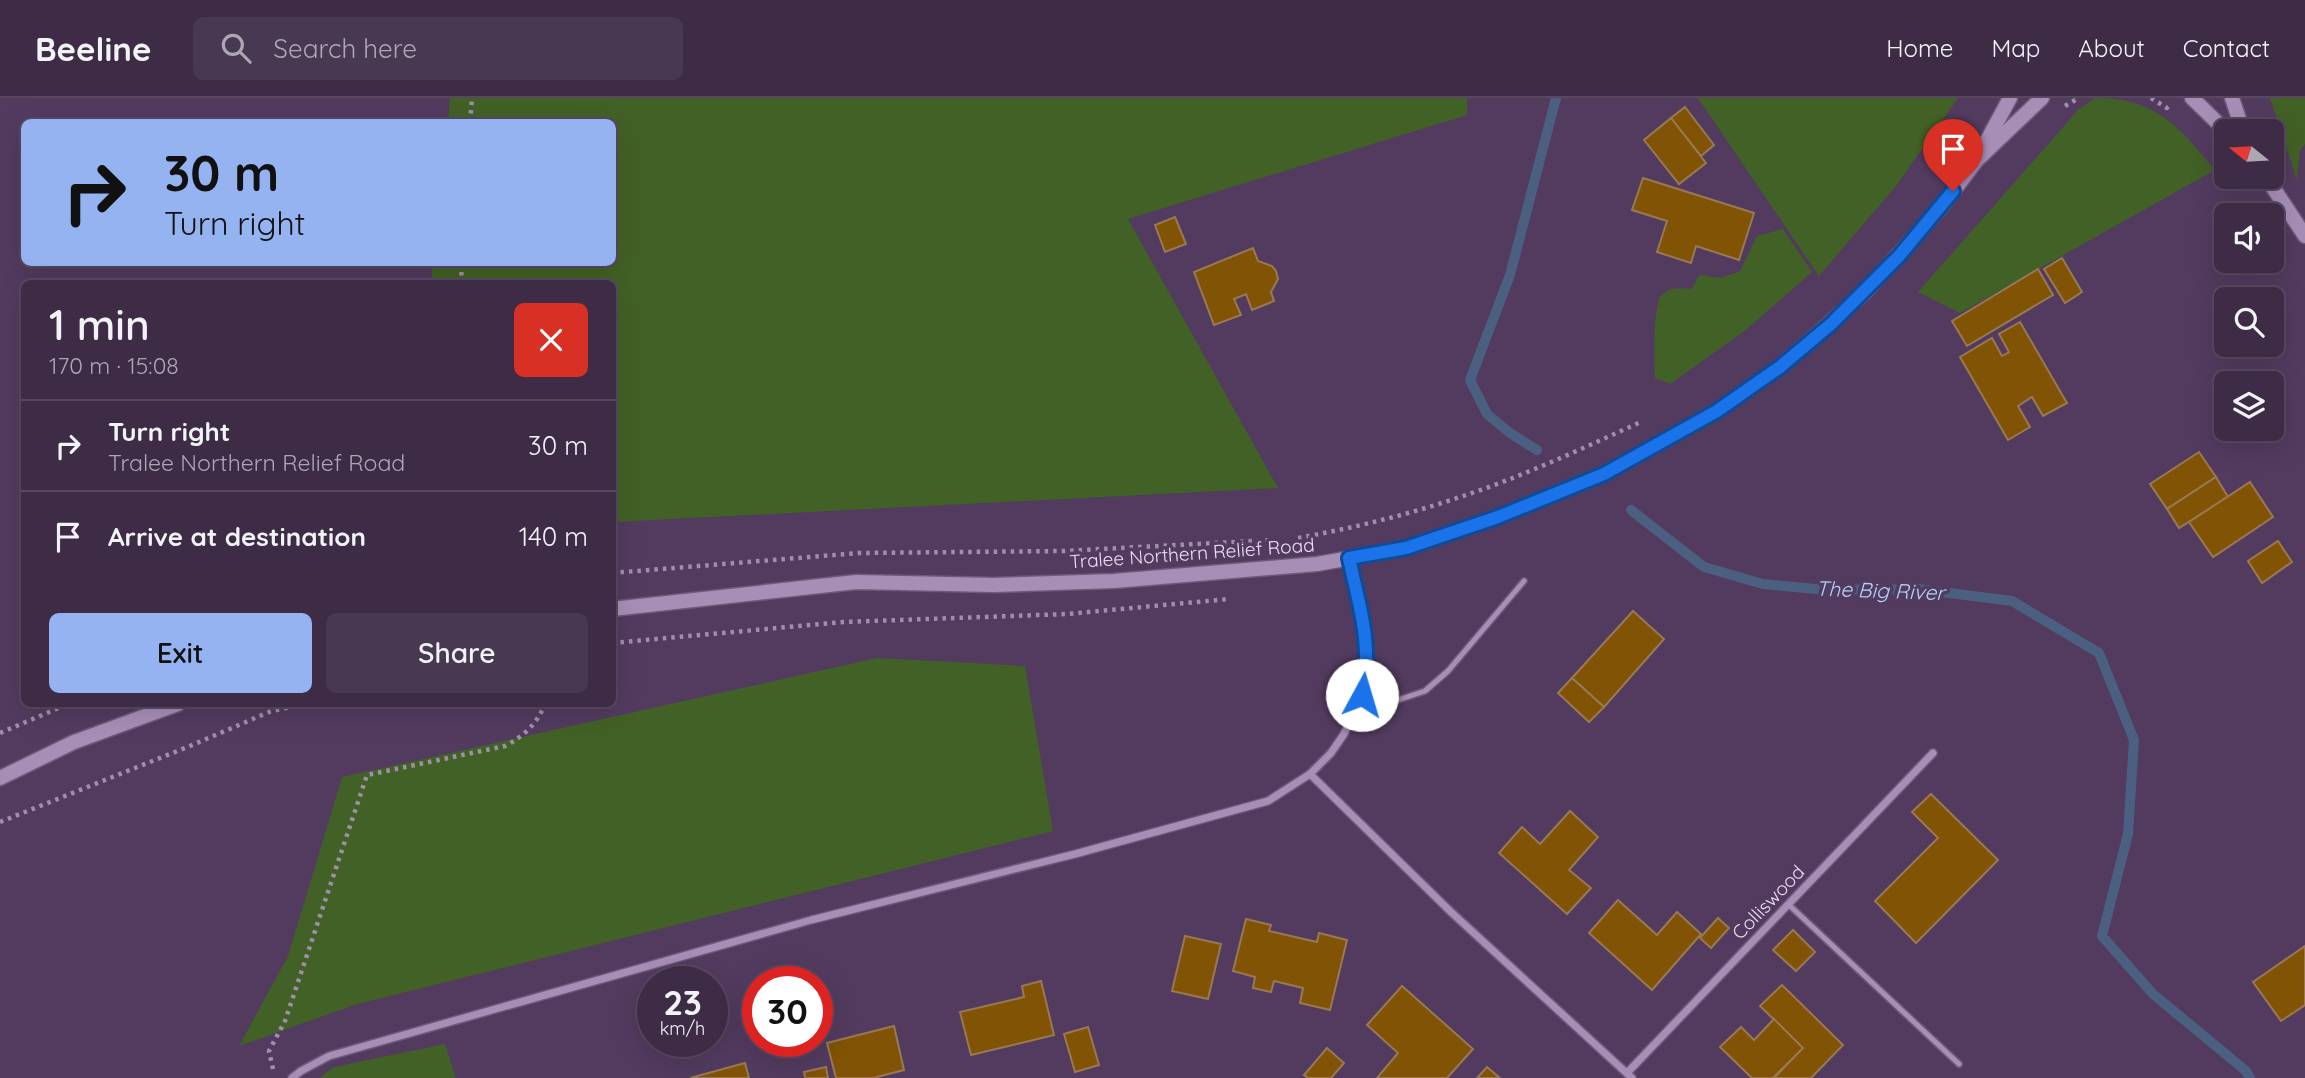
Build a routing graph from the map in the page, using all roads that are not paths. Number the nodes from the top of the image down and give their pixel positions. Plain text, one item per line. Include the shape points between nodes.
1 (2010, 98) edge
2 (2042, 98) edge
3 (2192, 98) edge
4 (2232, 98) edge
5 (2214, 119) edge
6 (2240, 119) edge
7 (1977, 160) junction
8 (2274, 189) edge
9 (2305, 236) edge
10 (1349, 558) junction
11 (1524, 581) dead end
12 (616, 609) edge
13 (1362, 695) junction
14 (170, 707) edge
15 (1933, 753) dead end
16 (1310, 774) junction
17 (0, 778) edge
18 (1788, 904) junction
19 (1959, 1063) dead end
20 (1630, 1076) edge
21 (292, 1078) edge

1 - 7 street, Tralee Northern Relief Road
2 - 7 street, Tralee Northern Relief Road
3 - 5 street
4 - 6 street
7 - 10 street, Tralee Northern Relief Road via 1865,292 1780,367 1717,411 1604,474 1498,517 1406,548
8 - 9 street
10 - 12 street, Tralee Northern Relief Road via 1114,581 994,585 856,582
10 - 13 street via 1362,618 1366,662
11 - 13 lane via 1448,671 1425,691 1398,700
13 - 16 street via 1344,734
14 - 17 street via 74,741
15 - 18 street, Colliswood
16 - 20 street, Colliswood via 1451,912
16 - 21 street via 1268,801 811,920 329,1056
18 - 19 lane
18 - 20 street, Colliswood

